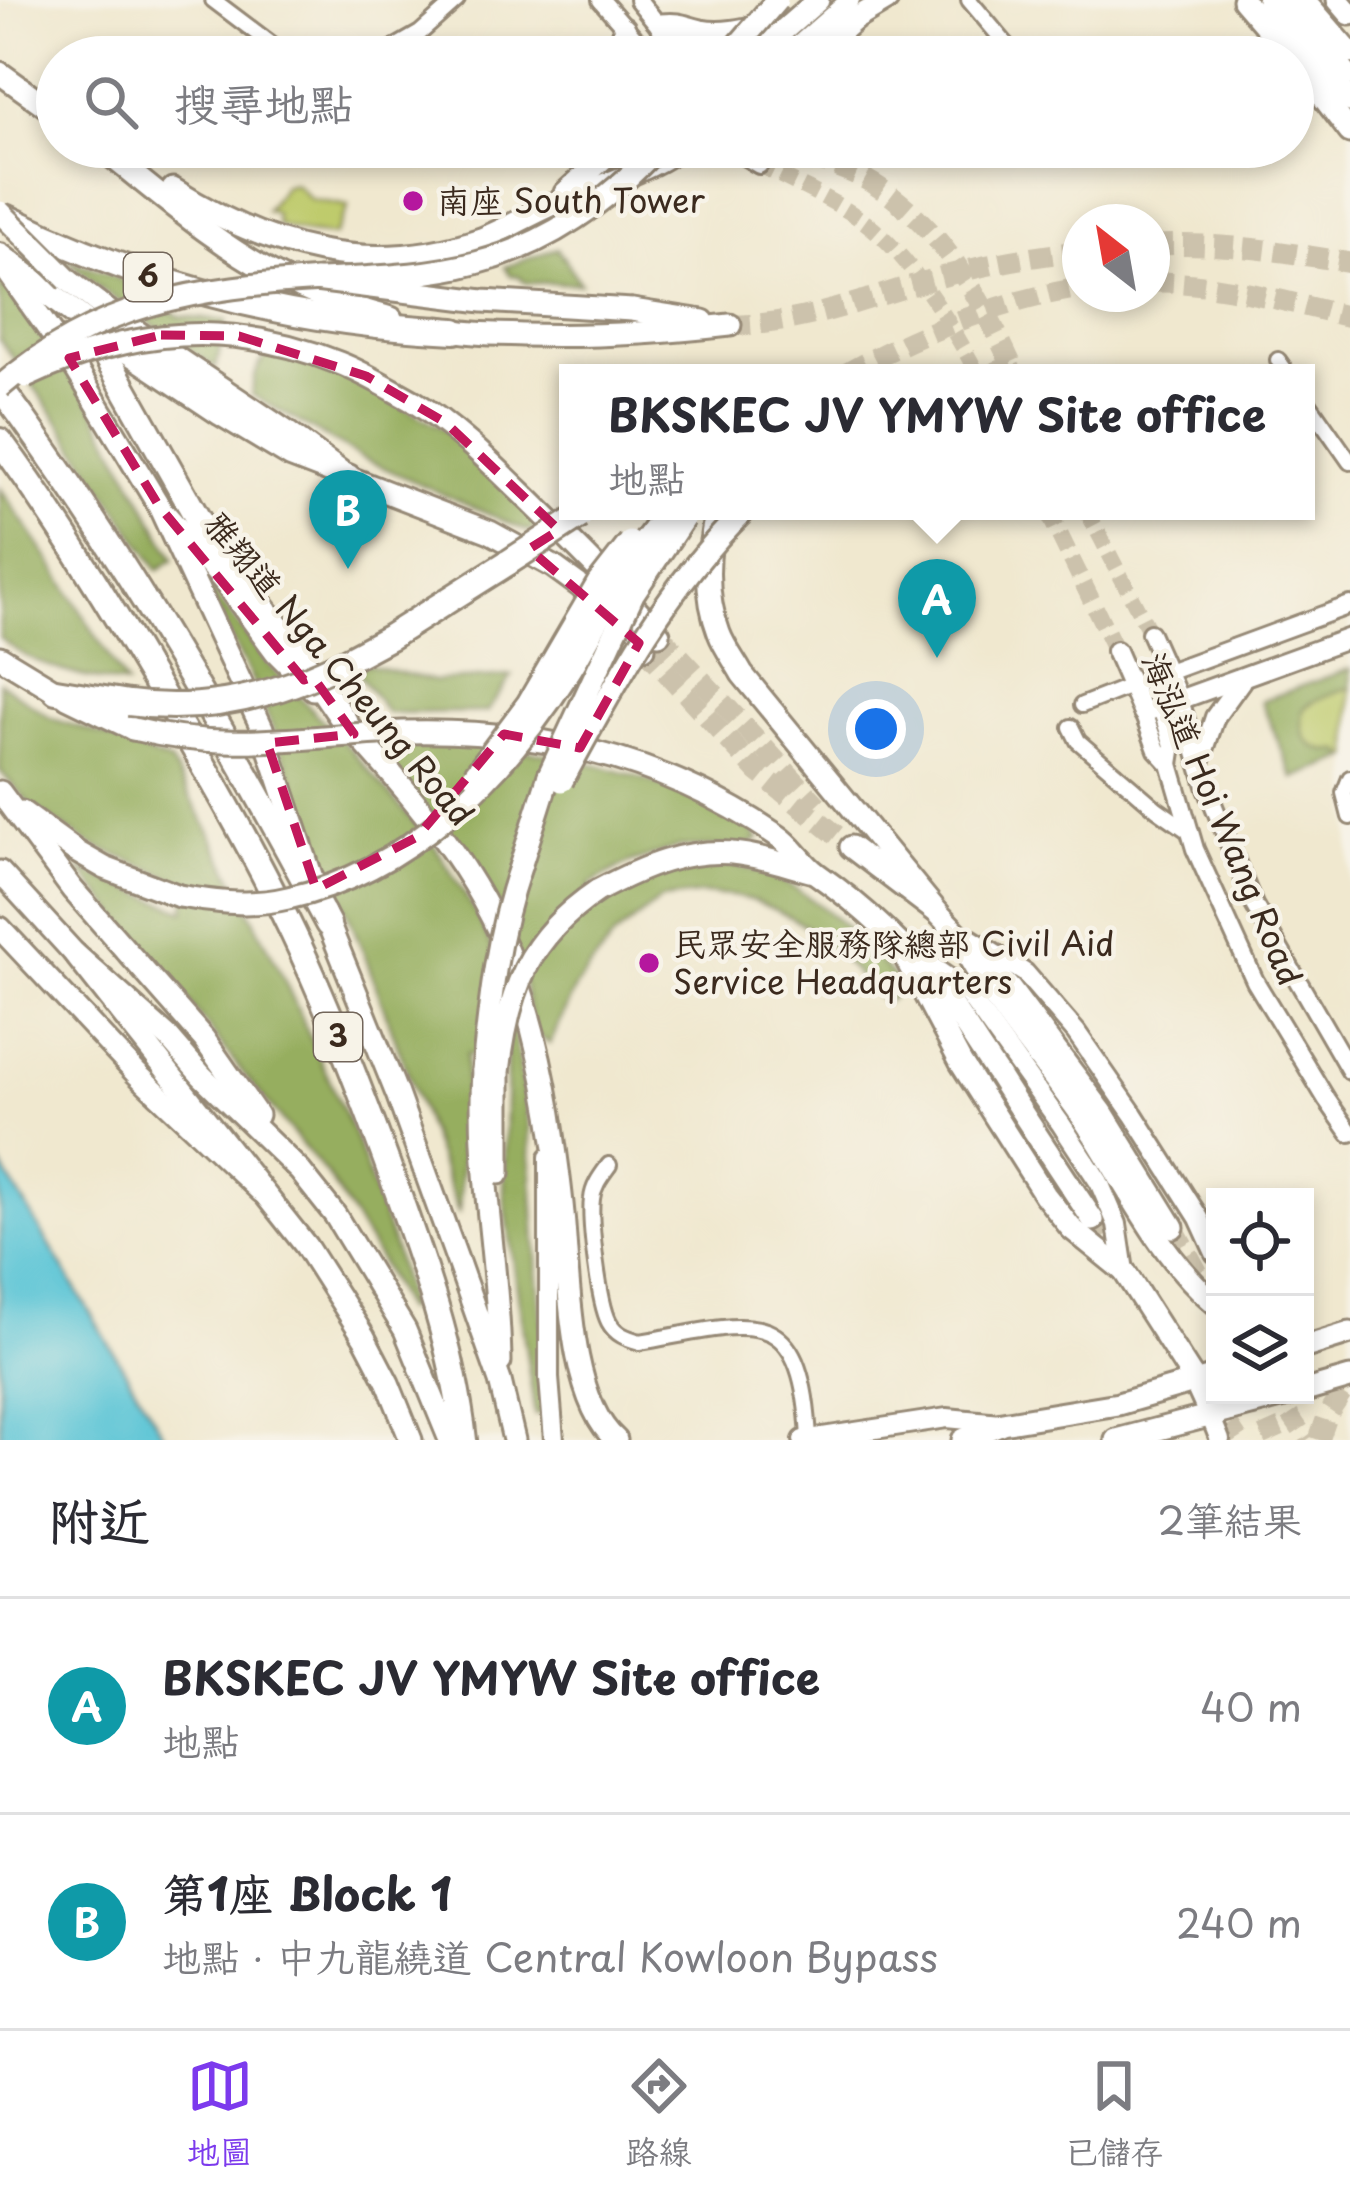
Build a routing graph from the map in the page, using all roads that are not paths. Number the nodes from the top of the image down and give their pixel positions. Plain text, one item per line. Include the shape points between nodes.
1 (213, 0) edge
2 (457, 0) edge
3 (601, 0) edge
4 (638, 0) edge
5 (777, 0) edge
6 (793, 0) edge
7 (818, 0) edge
8 (850, 0) edge
9 (887, 0) edge
10 (969, 0) edge
11 (1243, 0) edge
12 (1268, 0) edge
13 (1283, 0) edge
14 (1304, 0) edge
15 (1338, 0) edge
16 (1350, 14) edge
17 (661, 25) junction
18 (764, 25) junction
19 (624, 28) junction
20 (261, 36) edge
21 (415, 36) edge
22 (626, 36) edge
23 (631, 36) edge
24 (666, 36) edge
25 (745, 36) edge
26 (751, 36) edge
27 (777, 36) edge
28 (809, 36) edge
29 (836, 36) edge
30 (999, 36) edge
31 (1274, 36) edge
32 (1297, 36) edge
33 (1350, 53) edge
34 (1314, 57) edge
35 (0, 73) edge
36 (1350, 76) edge
37 (1314, 85) edge
38 (36, 99) edge
39 (1350, 101) edge
40 (1350, 132) edge
41 (130, 168) edge
42 (139, 168) edge
43 (591, 168) edge
44 (637, 168) edge
45 (644, 168) edge
46 (551, 205) junction
47 (0, 213) edge
48 (0, 258) edge
49 (315, 280) junction
50 (88, 324) junction
51 (455, 331) junction
52 (0, 388) edge
53 (1315, 412) edge
54 (0, 441) edge
55 (1350, 462) edge
56 (348, 477) junction
57 (159, 506) junction
58 (575, 520) edge
59 (669, 520) edge
60 (672, 520) edge
61 (716, 520) edge
62 (735, 520) edge
63 (1350, 605) edge
64 (1150, 633) tunnel mouth
65 (1350, 638) edge
66 (1116, 650) tunnel mouth
67 (0, 657) edge
68 (1159, 675) junction
69 (1244, 677) junction
70 (1131, 685) junction
71 (56, 691) joint
72 (1082, 705) dead end
73 (1161, 707) junction
74 (131, 716) junction
75 (345, 722) junction
76 (1071, 727) dead end
77 (1200, 762) junction
78 (1350, 778) edge
79 (5, 798) edge
80 (1350, 817) edge
81 (1190, 832) junction
82 (850, 847) tunnel mouth
83 (520, 867) junction
84 (0, 872) edge
85 (814, 872) junction
86 (938, 913) junction
87 (328, 924) junction
88 (0, 928) edge
89 (956, 931) junction
90 (898, 942) junction
91 (67, 945) junction
92 (1350, 1070) edge
93 (491, 1071) junction
94 (550, 1112) junction
95 (1350, 1133) edge
96 (281, 1151) junction
97 (609, 1165) dead end
98 (262, 1192) junction
99 (1093, 1220) tunnel mouth
100 (1173, 1227) tunnel mouth
101 (1206, 1233) edge
102 (1124, 1271) junction
103 (1207, 1296) edge
104 (1350, 1333) edge
105 (1314, 1344) edge
106 (1205, 1379) edge
107 (500, 1381) junction
108 (1349, 1381) edge
109 (1314, 1389) edge
110 (1274, 1404) edge
111 (1003, 1423) junction
112 (1202, 1425) edge
113 (806, 1439) edge
114 (412, 1440) edge
115 (450, 1440) edge
116 (464, 1440) edge
117 (514, 1440) edge
118 (554, 1440) edge
119 (616, 1440) edge
120 (963, 1440) edge
121 (1116, 1440) edge
122 (1220, 1440) edge

1 - 20 street
2 - 21 street
3 - 19 street
4 - 17 street
5 - 25 main road, bridge
6 - 18 main road
7 - 27 main road
8 - 28 main road
9 - 29 main road
10 - 30 street
11 - 31 main road
12 - 32 main road
13 - 36 main road
14 - 33 main road
15 - 16 main road
17 - 18 main road via 705,32
17 - 24 street
18 - 26 main road
19 - 22 main road
19 - 23 street
34 - 39 main road
35 - 38 main road
37 - 40 main road
41 - 51 main road via 211,235 292,284
42 - 46 main road via 219,216 328,254 453,247
43 - 46 main road
44 - 49 main road, bridge via 563,227 507,254 447,269
45 - 46 main road
47 - 51 highway, 6 via 122,268 273,310
47 - 56 main road, bridge via 124,323
48 - 50 highway
48 - 57 main road, 雅翔道 Nga Cheung Road
49 - 51 main road, 6, bridge via 730,326 616,336
49 - 52 main road, bridge via 230,287 136,309 63,340
50 - 56 highway via 250,431
50 - 75 highway via 208,537
52 - 56 main road, bridge via 92,350 197,334 238,336 339,363 446,423 595,564 652,641 533,554
52 - 87 highway, 3 via 158,621
53 - 55 street
54 - 116 highway, 3 via 104,597 294,935 426,1271
57 - 75 main road, 雅翔道 Nga Cheung Road via 276,652
57 - 87 main road via 262,728
58 - 74 highway, bridge via 421,618 298,683
59 - 79 main road, bridge via 633,556 584,648 485,782 398,851 348,878 290,898 237,904 178,896 105,868
60 - 83 main road, bridge via 549,775
61 - 86 main road via 708,570 719,635 742,674
62 - 83 main road, bridge via 647,629
63 - 68 street
64 - 68 street, 海泓道 Hoi Wang Road
65 - 69 main road
66 - 70 main road, 海泓道 Hoi Wang Road
67 - 71 main road
68 - 70 street
68 - 73 street, 海泓道 Hoi Wang Road
69 - 73 main road
69 - 77 main road via 1220,708
70 - 72 street
70 - 73 main road, 海泓道 Hoi Wang Road
71 - 74 highway
73 - 77 street, 海泓道 Hoi Wang Road
73 - 81 street, 海泓道 Hoi Wang Road via 1157,750 1170,764
74 - 85 main road, bridge via 188,739 237,743 451,731 597,752 711,797 783,838
75 - 94 main road, 雅翔道 Nga Cheung Road via 486,904 512,965
76 - 81 street
77 - 92 street, 海泓道 Hoi Wang Road via 1257,911
78 - 80 street
79 - 96 main road via 72,890 204,1039
81 - 95 street, 海泓道 Hoi Wang Road via 1255,982
82 - 86 main road
83 - 93 main road, bridge via 496,950
84 - 91 main road
85 - 90 main road
85 - 93 main road, bridge via 725,852 681,856 597,891 568,911 526,967
86 - 89 main road
87 - 107 main road, 3
88 - 98 main road
89 - 100 main road via 1076,1075
89 - 101 main road via 1025,973 1076,1032
89 - 103 main road via 1161,1242
90 - 99 main road via 950,1003
90 - 102 main road via 961,1063 1045,1195
90 - 102 main road via 964,989 1061,1124 1110,1203
91 - 96 main road
91 - 98 main road
93 - 107 main road
94 - 118 main road, 雅翔道 Nga Cheung Road
94 - 119 main road via 576,1342 593,1411
96 - 115 main road via 373,1273
97 - 113 street via 591,1206 610,1325 640,1342 734,1326 778,1336 802,1380
98 - 114 main road via 364,1337
102 - 106 main road
104 - 105 main road
106 - 111 main road via 1118,1405
106 - 112 main road
107 - 117 main road, 3
108 - 109 main road
110 - 112 main road
111 - 113 main road via 947,1418
111 - 120 main road
112 - 121 main road
112 - 122 main road

